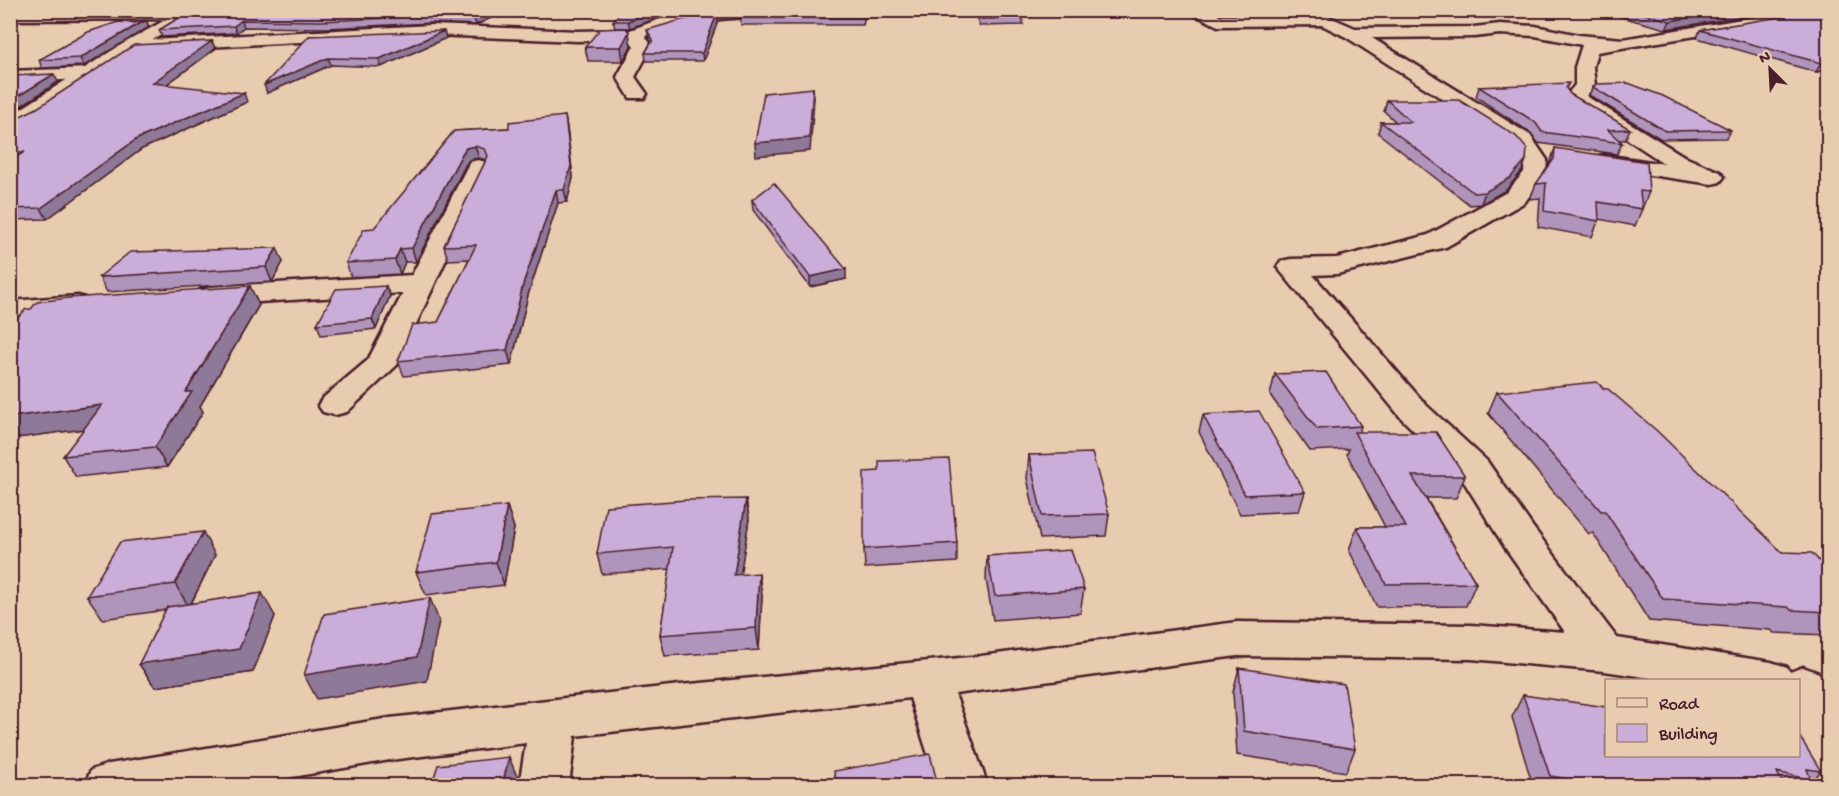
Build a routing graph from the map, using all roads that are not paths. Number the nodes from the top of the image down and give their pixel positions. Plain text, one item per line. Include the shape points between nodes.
1 (795, 10) edge
2 (826, 10) edge
3 (1024, 10) edge
4 (1193, 10) edge
5 (1820, 10) edge
6 (1788, 11) edge
7 (193, 12) edge
8 (1527, 14) dead end
9 (10, 15) edge
10 (509, 17) dead end
11 (468, 31) junction
12 (1535, 31) junction
13 (1352, 33) junction
14 (632, 35) junction
15 (113, 36) edge
16 (147, 36) junction
17 (1617, 43) junction
18 (131, 46) junction
19 (90, 74) junction
20 (10, 77) edge
21 (637, 94) dead end
22 (10, 125) edge
23 (1577, 159) edge
24 (478, 167) dead end
25 (422, 283) junction
26 (188, 297) edge
27 (105, 303) edge
28 (10, 310) edge
29 (335, 405) dead end
30 (1604, 653) junction
31 (926, 678) junction
32 (1763, 679) edge
33 (1800, 685) edge
34 (554, 719) junction
35 (109, 786) edge
36 (544, 786) edge
37 (963, 786) edge
38 (1827, 786) edge

1 - 14 street via 717,14 663,23
2 - 3 street
4 - 13 street via 1218,21 1325,20
5 - 6 street
6 - 17 street via 1776,18
7 - 9 street
7 - 16 street
8 - 12 street via 1538,21
10 - 11 street
11 - 14 street
11 - 18 street
12 - 13 street
12 - 17 street
13 - 30 street via 1542,153 1534,173 1516,197 1437,241 1337,266 1291,267 1414,412 1474,469
14 - 21 street via 643,46 626,77
15 - 16 street
16 - 18 street
17 - 23 street via 1590,48 1584,67 1585,86 1574,98 1679,163 1712,177
18 - 19 street
19 - 20 street
19 - 22 street
24 - 25 street
25 - 26 street
25 - 29 street via 381,365
27 - 28 street
30 - 31 street via 1471,642 1237,639
30 - 32 street
31 - 34 street
31 - 37 street
33 - 38 street
34 - 35 street via 390,739
34 - 36 street

